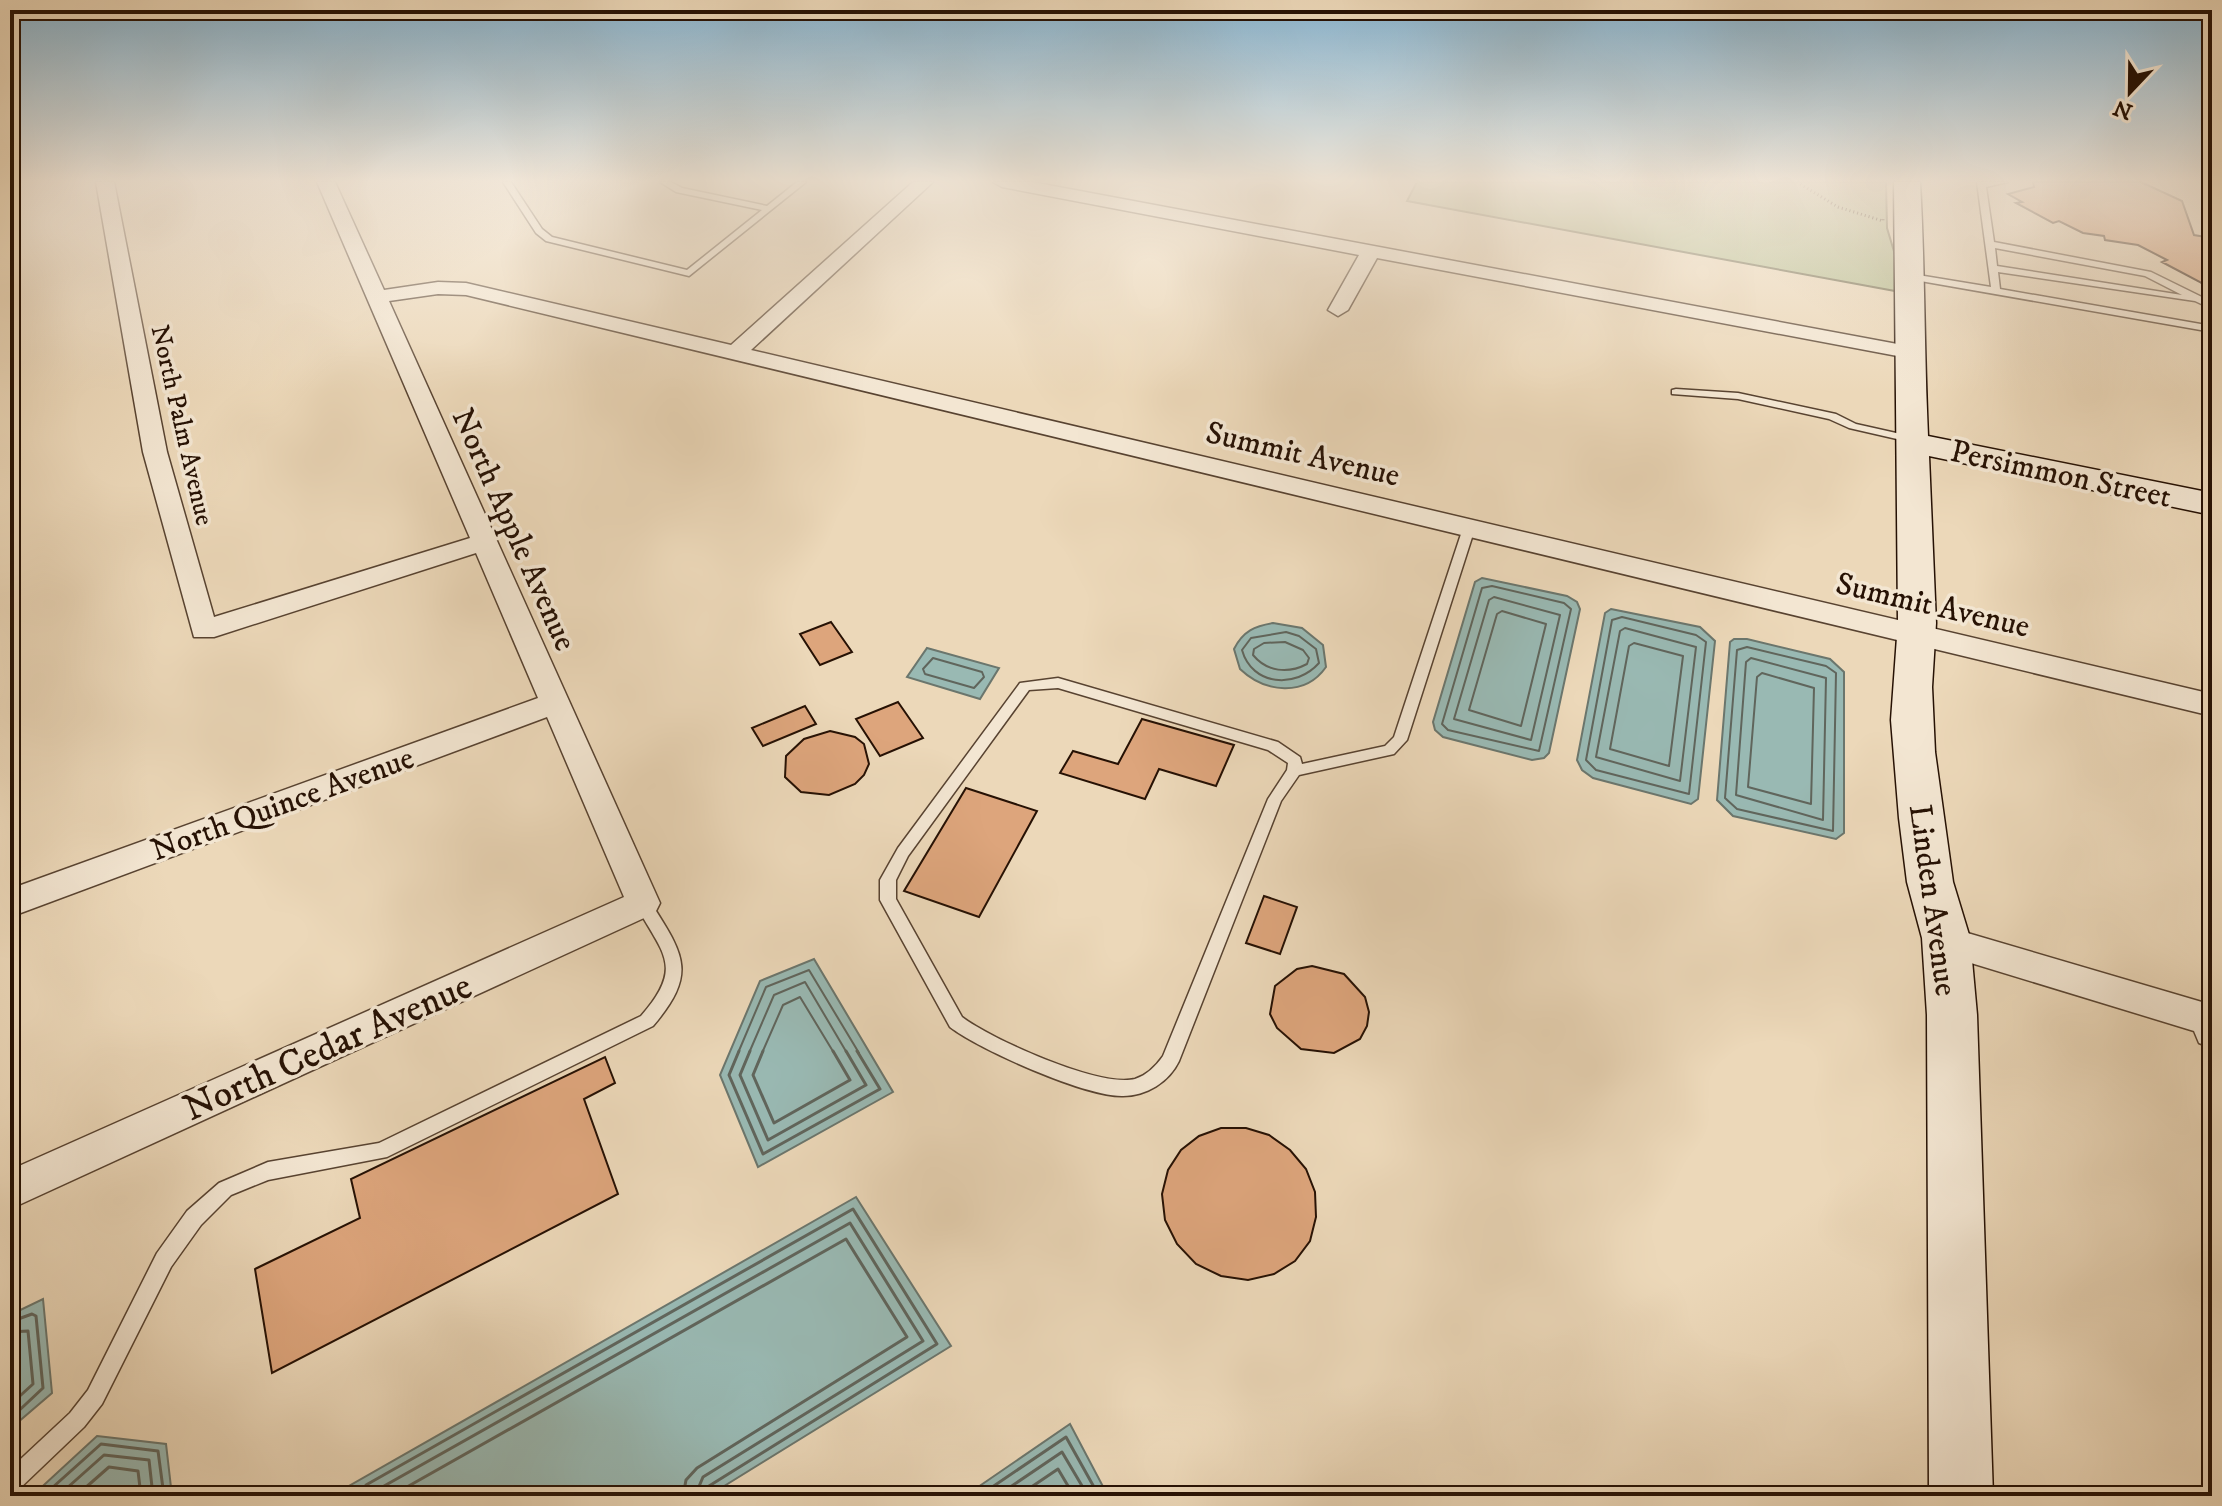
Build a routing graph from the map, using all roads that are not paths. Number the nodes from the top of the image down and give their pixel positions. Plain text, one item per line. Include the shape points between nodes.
1 (118, 252) edge
2 (357, 252) edge
3 (604, 252) edge
4 (715, 252) edge
5 (846, 252) edge
6 (1370, 252) edge
7 (1378, 252) edge
8 (1911, 252) edge
9 (1991, 252) edge
10 (2035, 252) edge
11 (1993, 268) junction
12 (1912, 277) junction
13 (1996, 291) junction
14 (376, 297) junction
15 (2200, 300) junction
16 (2212, 306) edge
17 (1338, 310) dead end
18 (2212, 329) edge
19 (736, 352) junction
20 (1908, 352) junction
21 (1676, 392) dead end
22 (1910, 440) junction
23 (2212, 504) edge
24 (1469, 528) junction
25 (484, 542) junction
26 (1915, 635) junction
27 (555, 703) junction
28 (2212, 705) edge
29 (1294, 771) junction
30 (10, 903) edge
31 (643, 903) junction
32 (1947, 942) junction
33 (2211, 1026) edge
34 (10, 1190) edge
35 (10, 1484) edge
36 (1961, 1496) edge

1 - 25 street, North Palm Avenue via 155,452 204,630
2 - 14 street, North Apple Avenue
3 - 4 lane via 689,273
5 - 19 street
6 - 17 street
7 - 20 street
8 - 12 street, Linden Avenue
9 - 11 lane
10 - 15 lane via 2137,271
11 - 13 lane
11 - 15 lane
12 - 13 lane
12 - 20 street, Linden Avenue
13 - 18 lane
14 - 19 street, Summit Avenue via 466,289
14 - 25 street, North Apple Avenue
15 - 16 lane
19 - 24 street, Summit Avenue
20 - 22 street, Linden Avenue
21 - 22 lane via 1738,396
22 - 23 street, Persimmon Street
22 - 26 street, Linden Avenue
24 - 26 street, Summit Avenue
24 - 29 lane via 1400,740 1389,750
25 - 27 street, North Apple Avenue
26 - 28 street, Summit Avenue
26 - 32 street, Linden Avenue via 1915,767 1931,886
27 - 30 street, North Quince Avenue
27 - 31 street, North Apple Avenue
29 - 29 lane via 1275,799 1170,1061 1163,1073 1145,1084 1120,1088 1091,1082 972,1034 956,1022 888,900 888,880 903,852 1025,686 1058,683 1273,746 1295,761
31 - 34 street, North Cedar Avenue
31 - 35 lane via 673,954 677,982 647,1021 381,1151 268,1171 225,1189 194,1218 164,1260 95,1397
32 - 33 street
32 - 36 street, Linden Avenue via 1959,1236

